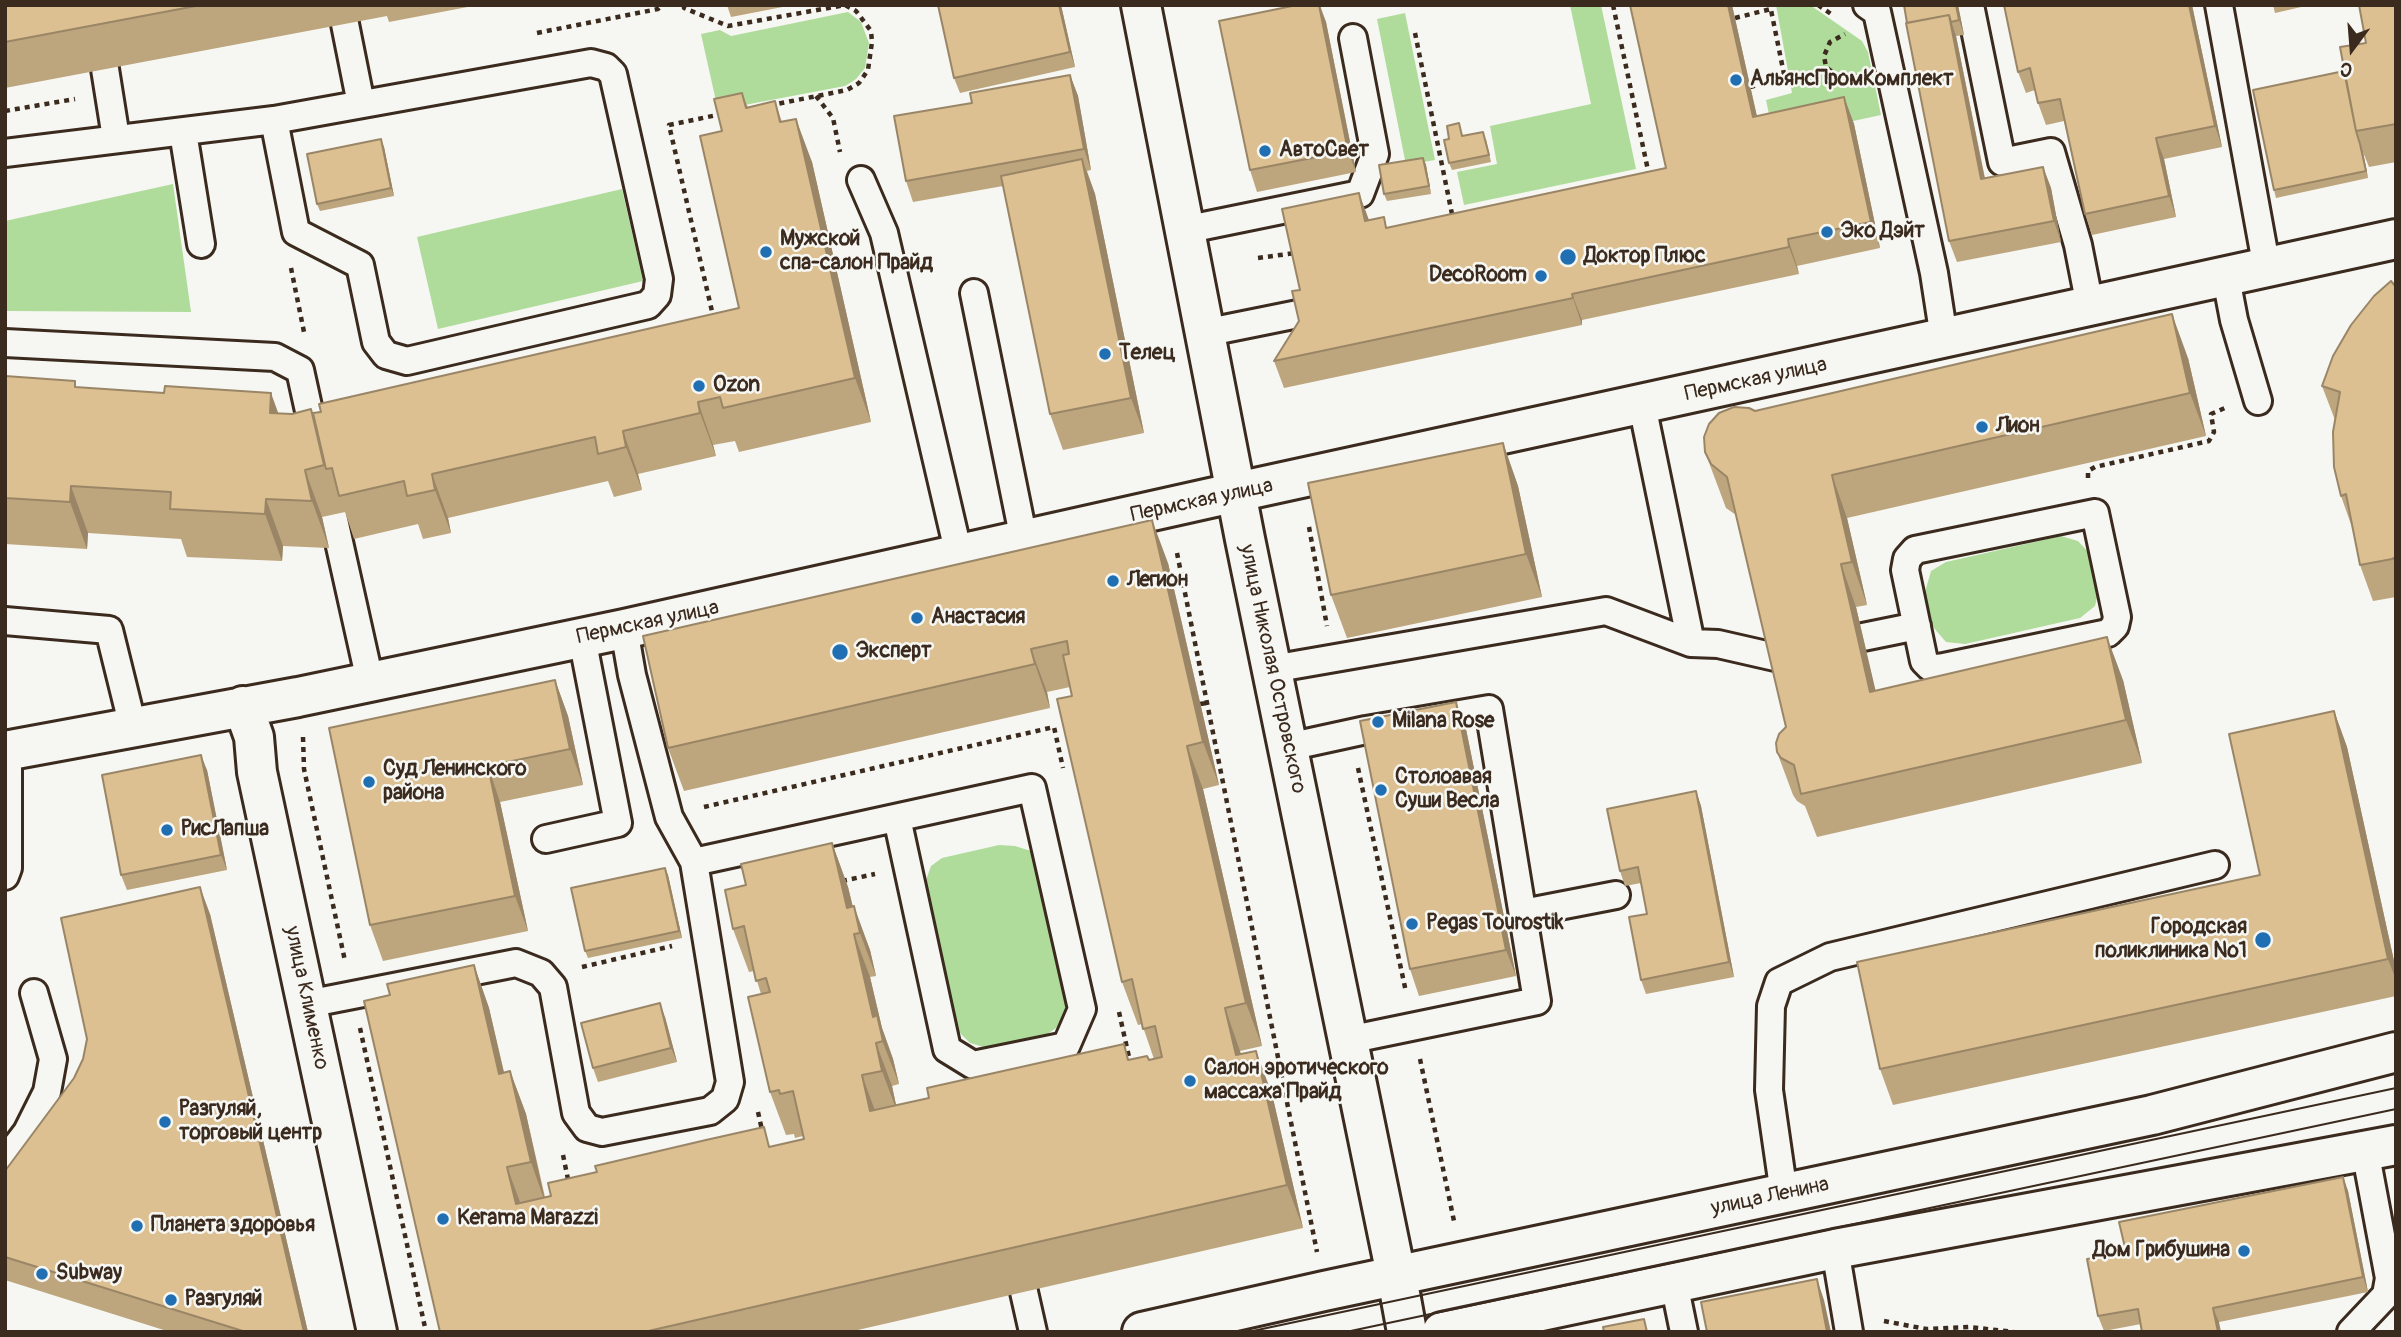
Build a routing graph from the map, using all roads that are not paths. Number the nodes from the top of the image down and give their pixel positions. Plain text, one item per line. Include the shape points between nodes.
1 (1141, 5) edge
2 (1867, 5) edge
3 (1970, 5) edge
4 (2218, 5) edge
5 (345, 24) dead end
6 (1353, 37) dead end
7 (105, 69) edge
8 (361, 104) junction
9 (274, 120) junction
10 (183, 132) junction
11 (116, 138) junction
12 (5, 153) edge
13 (861, 180) dead end
14 (1184, 230) junction
15 (2396, 239) edge
16 (201, 244) dead end
17 (2267, 269) junction
18 (2226, 278) junction
19 (974, 293) dead end
20 (2090, 306) junction
21 (1308, 312) edge
22 (1204, 333) junction
23 (1944, 338) junction
24 (5, 343) edge
25 (2258, 401) road end
26 (1642, 405) junction
27 (320, 458) edge
28 (1237, 492) junction
29 (333, 514) edge
30 (1024, 540) junction
31 (959, 555) junction
32 (5, 621) edge
33 (1917, 626) junction
34 (624, 629) junction
35 (1863, 637) dead end
36 (582, 638) junction
37 (1691, 643) junction
38 (1775, 657) edge
39 (1272, 669) junction
40 (370, 681) junction
41 (243, 706) junction
42 (133, 727) junction
43 (1289, 747) junction
44 (5, 753) edge
45 (897, 818) junction
46 (546, 839) dead end
47 (694, 862) junction
48 (2215, 865) dead end
49 (5, 876) edge
50 (1616, 895) dead end
51 (1523, 913) junction
52 (34, 993) dead end
53 (307, 1004) junction
54 (1348, 1040) junction
55 (2396, 1052) edge
56 (2380, 1148) edge
57 (5, 1161) edge
58 (1784, 1194) junction
59 (1835, 1249) junction
60 (1674, 1283) junction
61 (1024, 1292) edge
62 (1401, 1303) edge
63 (377, 1332) edge
64 (1033, 1332) edge
65 (1142, 1332) edge
66 (1442, 1332) edge
67 (1684, 1332) edge
68 (1849, 1332) edge
69 (2351, 1332) edge

1 - 14 street, улица Николая Островского
2 - 23 lane via 1877,12
3 - 20 lane via 2002,162 2051,152
4 - 17 lane
5 - 8 lane
6 - 14 lane via 1375,153 1360,194
7 - 11 lane
8 - 9 lane
8 - 9 lane via 592,63 606,67 613,74 659,279 657,295 648,304 407,361 386,355 376,342 360,265 296,232
9 - 10 lane
10 - 11 lane
10 - 16 lane
11 - 12 lane
13 - 31 lane via 884,233
14 - 22 street, улица Николая Островского
15 - 17 street, Пермская улица
17 - 18 street, Пермская улица
18 - 20 street, Пермская улица
18 - 25 lane
19 - 30 lane
20 - 23 street, Пермская улица
21 - 22 lane
22 - 28 street, улица Николая Островского
23 - 26 street, Пермская улица
24 - 27 lane via 275,357 300,370
26 - 28 street, Пермская улица via 1472,454
26 - 37 lane
28 - 30 street, Пермская улица
28 - 39 street, улица Николая Островского
29 - 40 lane
30 - 31 street, Пермская улица
31 - 34 street, Пермская улица
32 - 42 lane via 109,630
33 - 33 lane via 1924,661 1938,668 2108,633 2117,618 2095,513 1915,550 1905,570
33 - 35 lane
34 - 36 street, Пермская улица
34 - 47 lane via 669,817
36 - 40 street, Пермская улица
36 - 46 lane via 618,824
37 - 38 lane
37 - 39 lane via 1606,611
39 - 43 street, улица Николая Островского
40 - 41 street, Пермская улица
41 - 42 street, Пермская улица
41 - 53 street, улица Клименко via 254,737 257,772
42 - 44 street, Пермская улица
43 - 51 lane via 1489,709
43 - 54 street, улица Николая Островского
44 - 49 lane
45 - 45 lane via 947,1049 976,1077 1066,1046 1082,1009 1032,788
45 - 47 lane
47 - 53 lane via 730,1082 725,1099 710,1111 602,1132 587,1128 576,1113 553,987 541,973 516,962
48 - 58 lane via 1830,957 1779,982 1771,1006 1769,1090
50 - 51 lane
51 - 54 lane via 1537,1000
52 - 57 lane via 53,1059 47,1092 27,1132
53 - 63 street, улица Клименко
54 - 62 street, улица Николая Островского
55 - 58 street, улица Ленина via 2152,1115
56 - 59 street
56 - 69 lane via 2389,1278 2386,1296
58 - 62 street, улица Ленина
59 - 60 street
59 - 68 lane
60 - 66 street
60 - 67 lane
61 - 64 lane
62 - 65 street, улица Ленина

